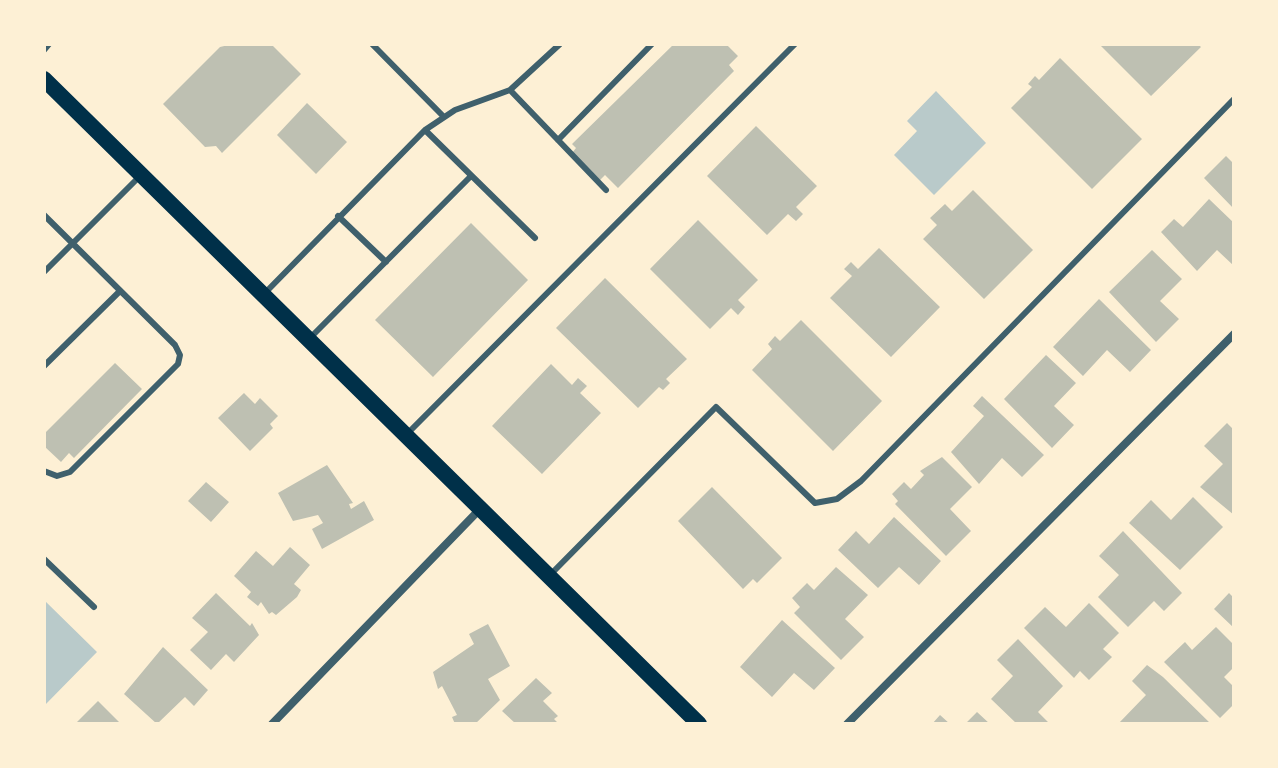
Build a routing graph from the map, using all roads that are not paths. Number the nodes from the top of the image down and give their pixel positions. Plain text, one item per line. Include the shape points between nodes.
1 (49, 44) edge
2 (372, 44) edge
3 (387, 44) edge
4 (560, 44) edge
5 (652, 44) edge
6 (795, 44) edge
7 (44, 50) edge
8 (380, 52) junction
9 (44, 79) edge
10 (510, 90) junction
11 (1234, 99) edge
12 (443, 116) junction
13 (425, 130) junction
14 (558, 140) junction
15 (141, 175) junction
16 (471, 176) junction
17 (606, 190) dead end
18 (44, 215) edge
19 (338, 216) junction
20 (535, 238) dead end
21 (73, 243) junction
22 (386, 262) junction
23 (44, 272) edge
24 (120, 291) junction
25 (263, 295) junction
26 (1234, 334) edge
27 (309, 340) junction
28 (44, 366) edge
29 (406, 435) junction
30 (44, 471) edge
31 (481, 509) junction
32 (44, 559) edge
33 (549, 576) junction
34 (94, 607) dead end
35 (272, 724) edge
36 (699, 724) edge
37 (847, 724) edge

1 - 7 lane
2 - 8 lane
3 - 8 lane
4 - 10 lane
5 - 14 lane
6 - 29 lane
8 - 12 lane
9 - 15 main road
10 - 12 lane
10 - 14 lane
11 - 33 lane via 861,481 837,499 815,503 716,407
12 - 13 lane
13 - 16 lane
13 - 19 lane
14 - 17 lane
15 - 21 lane
15 - 25 main road
16 - 20 lane
16 - 22 lane
18 - 21 lane
19 - 22 lane
19 - 25 lane
21 - 23 lane
21 - 24 lane
22 - 27 lane
24 - 28 lane
24 - 30 lane via 175,345 178,364 70,472 57,476
25 - 27 main road
26 - 37 street
27 - 29 main road
29 - 31 main road
31 - 33 main road
31 - 35 street
32 - 34 lane
33 - 36 main road

